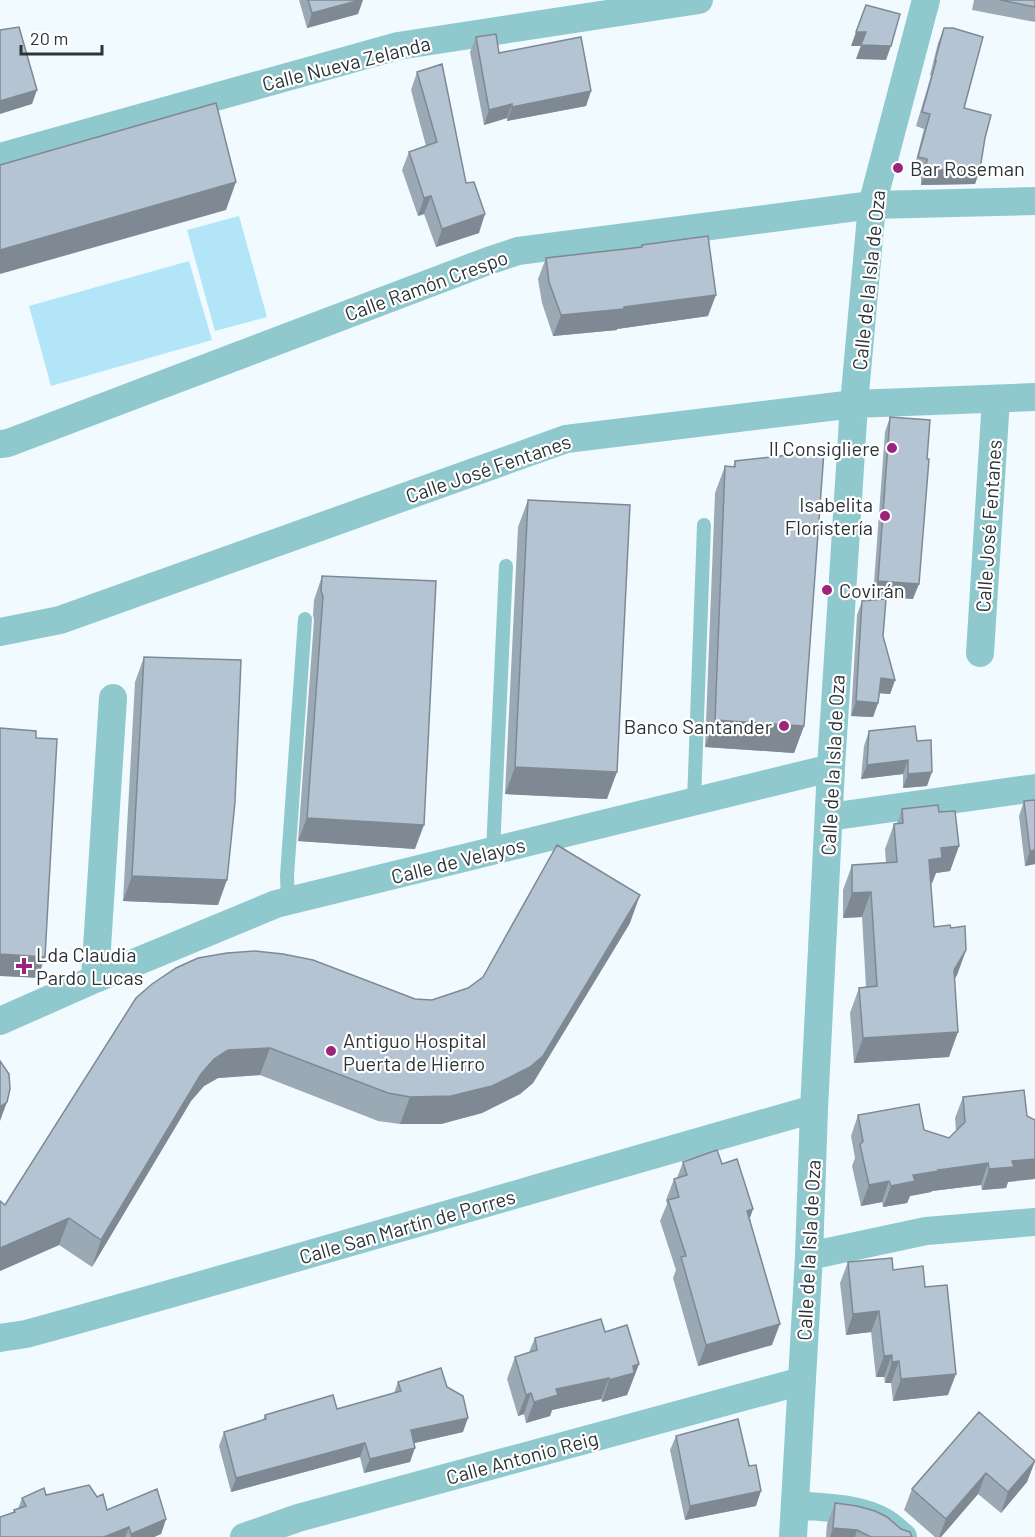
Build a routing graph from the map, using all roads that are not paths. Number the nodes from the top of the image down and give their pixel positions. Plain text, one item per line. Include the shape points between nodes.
1 (699, 0) edge
2 (926, 0) edge
3 (0, 157) edge
4 (1035, 201) edge
5 (872, 205) junction
6 (1035, 397) edge
7 (996, 399) junction
8 (854, 404) junction
9 (0, 444) edge
10 (704, 525) dead end
11 (506, 566) dead end
12 (305, 619) dead end
13 (0, 632) edge
14 (980, 653) dead end
15 (112, 698) dead end
16 (831, 768) junction
17 (1035, 788) edge
18 (694, 801) junction
19 (829, 817) junction
20 (493, 851) junction
21 (288, 902) junction
22 (94, 979) junction
23 (0, 1022) edge
24 (814, 1109) junction
25 (1035, 1222) edge
26 (809, 1256) junction
27 (0, 1338) edge
28 (801, 1381) junction
29 (796, 1505) junction
30 (244, 1537) edge
31 (793, 1537) edge
32 (903, 1537) edge

1 - 3 street, Calle Nueva Zelanda via 398,46
2 - 5 street, Calle de la Isla de Oza
4 - 5 street, Calle Ramón Crespo
5 - 8 street, Calle de la Isla de Oza
5 - 9 street, Calle Ramón Crespo via 518,251
6 - 7 street, Calle José Fentanes
7 - 8 street, Calle José Fentanes
7 - 14 street, Calle José Fentanes
8 - 13 street, Calle José Fentanes via 566,439 60,620
8 - 16 street, Calle de la Isla de Oza
10 - 18 lane
11 - 20 lane
12 - 21 lane
15 - 22 street
16 - 18 street, Calle de Velayos
16 - 19 street, Calle de la Isla de Oza
17 - 19 street
18 - 20 street, Calle de Velayos
19 - 24 street, Calle de la Isla de Oza
20 - 21 street, Calle de Velayos
21 - 22 street, Calle de Velayos
22 - 23 street, Calle de Velayos
24 - 26 street, Calle de la Isla de Oza
24 - 27 street, Calle San Martín de Porres via 188,1290
25 - 26 street via 926,1231
26 - 28 street, Calle de la Isla de Oza
28 - 29 street, Calle de la Isla de Oza
28 - 30 street, Calle Antonio Reig via 298,1518
29 - 31 street, Calle de la Isla de Oza
29 - 32 street via 866,1515 884,1522

